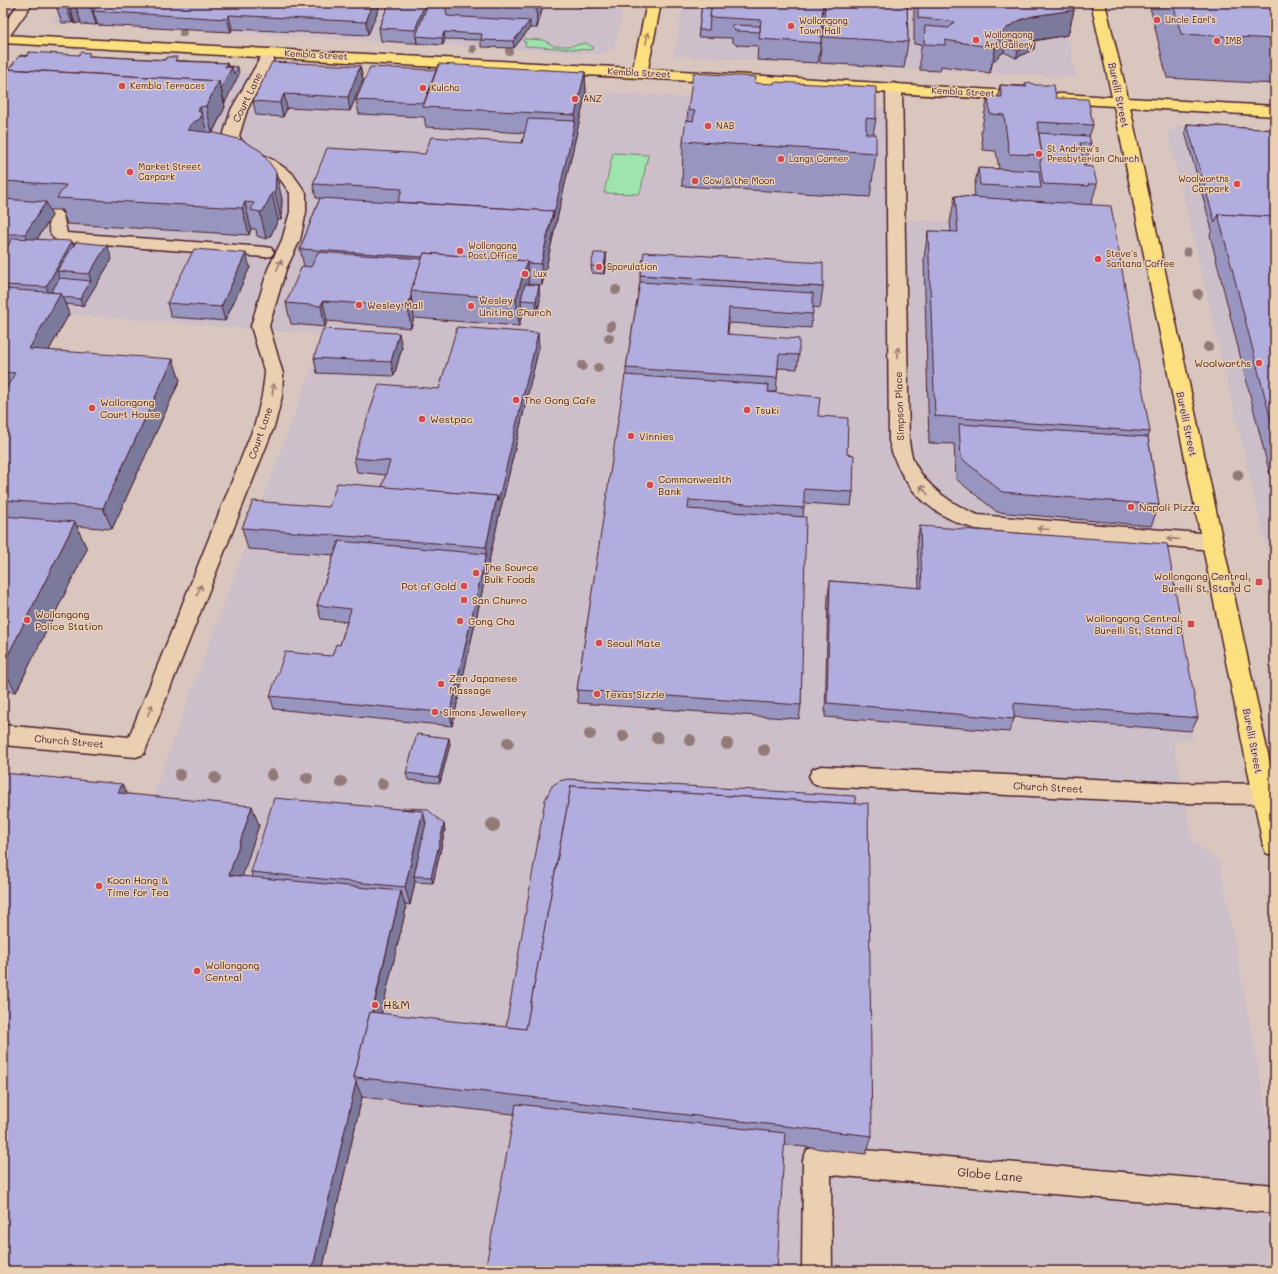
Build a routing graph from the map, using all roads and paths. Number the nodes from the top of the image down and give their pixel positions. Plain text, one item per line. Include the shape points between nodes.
1 (26, 3) edge
2 (654, 3) edge
3 (1098, 3) edge
4 (3, 35) edge
5 (3, 39) edge
6 (270, 53) junction
7 (640, 73) junction
8 (894, 88) junction
9 (1121, 101) junction
10 (1275, 110) edge
11 (3, 208) edge
12 (265, 252) dead end
13 (1212, 542) junction
14 (3, 735) edge
15 (136, 746) joint
16 (821, 776) dead end
17 (1269, 794) edge
18 (1275, 845) edge
19 (1275, 1199) edge
20 (817, 1271) edge

1 - 4 street
7 -> 2 main road
3 - 9 main road, Burelli Street
5 - 6 main road, Kembla Street
6 - 7 main road, Kembla Street
15 -> 6 street, Court Lane via 265,424 272,396 274,374 260,326 277,269 291,240 298,212 298,193 286,176 239,149 231,136 239,110
7 - 8 main road, Kembla Street
8 - 9 main road, Kembla Street
13 -> 8 street, Simpson Place via 976,522 943,508 918,483 905,464 899,441
9 - 10 main road, Kembla Street
9 - 13 main road, Burelli Street
11 - 12 street via 51,212 55,215 58,234 62,237
13 - 17 main road, Burelli Street
14 - 15 street, Church Street
16 - 17 street, Church Street via 1177,793
17 - 18 main road, Burelli Street
19 - 20 street, Globe Lane via 817,1160

